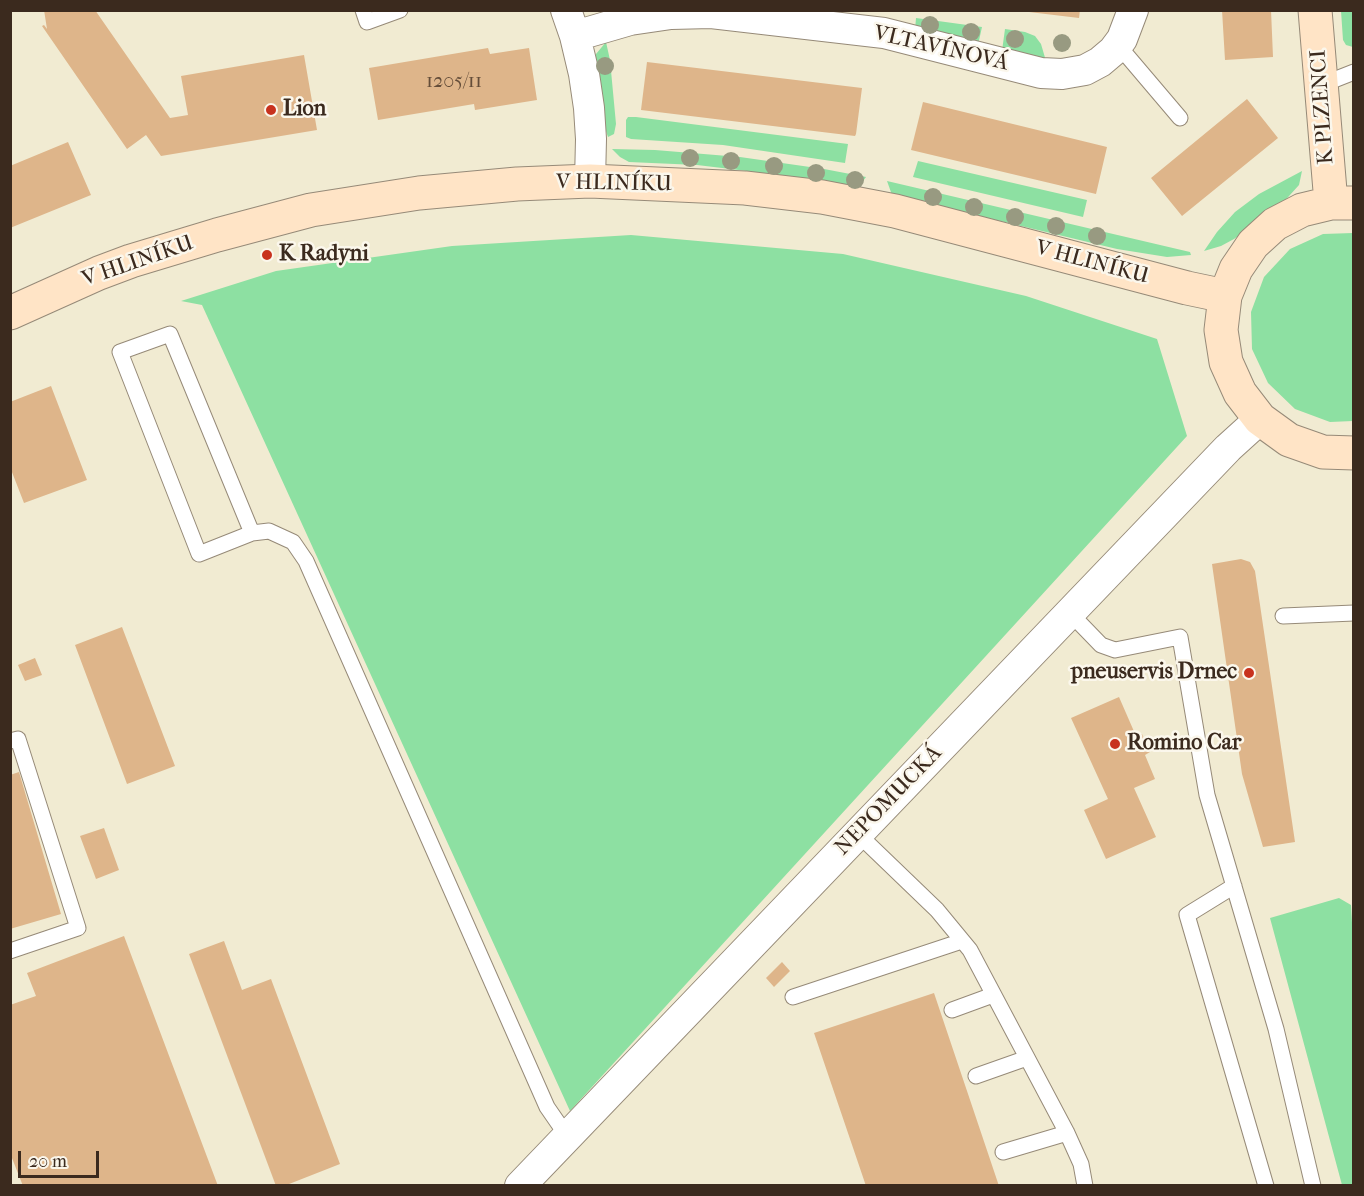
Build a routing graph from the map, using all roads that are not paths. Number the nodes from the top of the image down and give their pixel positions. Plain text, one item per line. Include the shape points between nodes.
1 (363, 10) edge
2 (400, 10) edge
3 (1133, 10) edge
4 (1315, 10) edge
5 (570, 23) edge
6 (1118, 45) junction
7 (1353, 72) edge
8 (1321, 86) junction
9 (1180, 118) dead end
10 (590, 182) junction
11 (1342, 203) edge
12 (1225, 296) junction
13 (10, 313) edge
14 (1260, 419) junction
15 (1353, 453) edge
16 (252, 533) junction
17 (1070, 613) junction
18 (1353, 613) edge
19 (1283, 616) dead end
20 (10, 741) edge
21 (858, 834) junction
22 (1234, 886) junction
23 (962, 941) junction
24 (10, 951) edge
25 (993, 994) junction
26 (793, 997) dead end
27 (952, 1010) dead end
28 (1027, 1058) junction
29 (976, 1076) dead end
30 (1066, 1133) junction
31 (567, 1136) junction
32 (1003, 1152) dead end
33 (519, 1185) edge
34 (1085, 1185) edge
35 (1266, 1185) edge
36 (1313, 1185) edge

1 - 2 lane via 367,22
3 - 6 street, VLTAVÍNOVÁ
4 - 8 main road, K PLZENCI
5 - 6 street, VLTAVÍNOVÁ via 671,14 742,16 884,33 1041,73 1062,74 1085,70
5 - 10 street via 589,108
6 - 9 lane
7 - 8 lane
8 - 11 main road, K PLZENCI
10 - 12 main road, V HLINÍKU via 745,188 843,201
10 - 13 main road, V HLINÍKU via 419,193 311,210 131,261
11 - 12 main road via 1302,210 1275,224 1253,244 1236,269
12 - 14 main road via 1221,330 1226,362 1240,393
14 - 15 main road via 1289,440 1323,452
14 - 17 street, NEPOMUCKÁ
16 - 16 lane via 170,334 120,352 200,554
16 - 31 lane via 269,531 293,542 306,561 548,1107
17 - 21 street, NEPOMUCKÁ
17 - 22 lane via 1101,645 1115,650 1180,637 1207,795
18 - 19 lane
20 - 24 lane via 18,738 78,928
21 - 23 lane via 937,910
21 - 31 street, NEPOMUCKÁ
22 - 35 lane via 1187,915
22 - 36 lane via 1276,1029
23 - 25 lane
23 - 26 lane
25 - 27 lane
25 - 28 lane
28 - 29 lane
28 - 30 lane
30 - 32 lane
30 - 34 lane via 1081,1164
31 - 33 street, NEPOMUCKÁ

